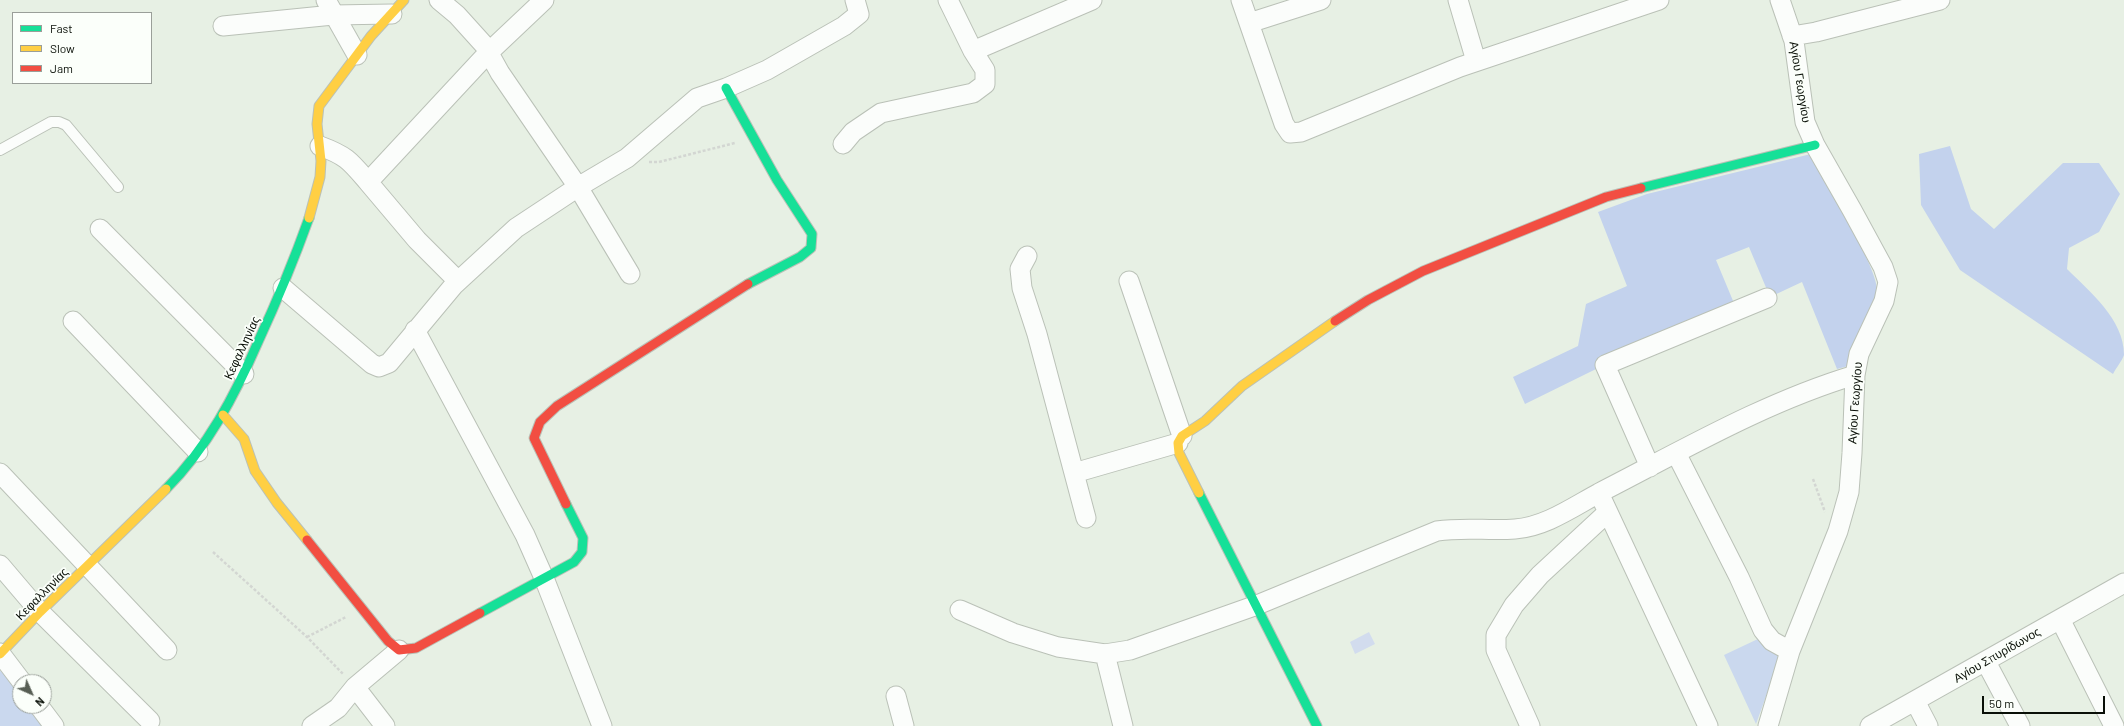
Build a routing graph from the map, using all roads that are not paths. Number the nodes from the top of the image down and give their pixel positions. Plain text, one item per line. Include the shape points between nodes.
1 (404, 0) edge
2 (438, 0) edge
3 (544, 0) edge
4 (855, 0) edge
5 (948, 0) edge
6 (1092, 0) edge
7 (1241, 0) edge
8 (1320, 0) edge
9 (1458, 0) edge
10 (1659, 0) edge
11 (1780, 0) edge
12 (1940, 0) edge
13 (329, 7) edge
14 (392, 14) junction
15 (1249, 23) junction
16 (223, 26) dead end
17 (1792, 36) junction
18 (973, 51) junction
19 (488, 53) junction
20 (357, 55) junction
21 (1476, 61) junction
22 (726, 88) junction
23 (844, 144) dead end
24 (1814, 145) junction
25 (320, 146) junction
26 (0, 150) edge
27 (368, 182) junction
28 (118, 187) dead end
29 (578, 187) junction
30 (100, 229) dead end
31 (1027, 256) dead end
32 (630, 274) dead end
33 (458, 281) junction
34 (1129, 281) dead end
35 (283, 288) junction
36 (1767, 298) dead end
37 (73, 321) dead end
38 (415, 330) junction
39 (244, 374) junction
40 (1855, 375) junction
41 (223, 415) junction
42 (1180, 439) junction
43 (198, 452) junction
44 (1676, 453) junction
45 (1650, 467) junction
46 (0, 473) edge
47 (1074, 473) junction
48 (1599, 493) junction
49 (1608, 512) junction
50 (1086, 518) dead end
51 (0, 565) edge
52 (88, 565) junction
53 (544, 578) junction
54 (2124, 583) edge
55 (1257, 605) junction
56 (960, 610) dead end
57 (40, 612) junction
58 (2060, 619) junction
59 (167, 650) dead end
60 (399, 650) junction
61 (1790, 651) junction
62 (0, 654) edge
63 (1105, 654) junction
64 (1986, 662) junction
65 (16, 674) edge
66 (355, 687) junction
67 (896, 696) dead end
68 (1916, 701) junction
69 (45, 714) edge
70 (150, 721) dead end
71 (54, 726) edge
72 (312, 726) edge
73 (385, 726) edge
74 (602, 726) edge
75 (904, 726) edge
76 (1123, 726) edge
77 (1317, 726) edge
78 (1530, 726) edge
79 (1708, 726) edge
80 (1768, 726) edge
81 (1870, 726) edge
82 (1928, 726) edge
83 (2020, 726) edge
84 (2114, 726) edge

1 - 14 street, Κεφαλληνίας
2 - 19 street via 458,15
3 - 19 street
4 - 22 street via 859,14 844,26 767,70
5 - 18 street
6 - 18 street
7 - 15 street
8 - 15 street
9 - 21 street
10 - 21 street
11 - 17 street, Αγίου Γεωργίου
12 - 17 street
13 - 14 street
13 - 16 street
13 - 20 street
14 - 20 street, Κεφαλληνίας
15 - 21 street via 1284,124 1290,133 1300,132
17 - 24 street, Αγίου Γεωργίου via 1805,122
18 - 23 street via 985,70 985,84 973,93 881,113 853,132
19 - 27 street
19 - 29 street
20 - 25 street, Κεφαλληνίας via 319,106 317,124
22 - 29 street via 697,98 628,158
22 - 53 street via 777,180 812,234 811,248 800,257 735,290 557,406 540,422 534,438 583,538 582,552 574,562
24 - 40 street, Αγίου Γεωργίου via 1852,210 1888,282 1884,301 1859,354
24 - 42 street via 1606,197 1423,271 1368,300 1301,344 1242,386 1205,421
25 - 27 street via 341,154
25 - 35 street, Κεφαλληνίας via 320,177
26 - 28 lane via 51,122 59,122 66,125
27 - 33 street via 417,240
29 - 32 street
29 - 33 street via 516,228
30 - 39 street
31 - 47 street via 1020,269 1022,288
33 - 38 street
34 - 42 street
35 - 38 street via 372,364 379,367 388,363
35 - 39 street, Κεφαλληνίας
36 - 45 street via 1605,365
37 - 43 street
38 - 53 street via 524,535
39 - 41 street, Κεφαλληνίας
40 - 44 street via 1817,386 1779,402
40 - 61 street, Αγίου Γεωργίου via 1849,492 1838,531
41 - 43 street, Κεφαλληνίας
41 - 60 street via 244,440 255,471 277,503 388,641
42 - 47 street
42 - 55 street via 1179,453
43 - 52 street, Κεφαλληνίας via 172,483
44 - 45 street
44 - 61 street via 1763,630 1772,641
45 - 48 street
46 - 52 street
47 - 50 street
48 - 49 street
48 - 55 street via 1535,526 1515,530 1457,528 1437,531
49 - 78 street via 1540,575 1514,605 1496,635 1496,650
49 - 79 street
51 - 57 street
52 - 57 street, Κεφαλληνίας
52 - 59 street
53 - 60 street via 416,648
53 - 74 street
54 - 58 street, Αγίου Σπυρίδωνος
55 - 63 street via 1130,650
55 - 77 street
56 - 63 street via 1013,633 1058,647
57 - 62 street, Κεφαλληνίας
57 - 70 street
58 - 64 street, Αγίου Σπυρίδωνος
58 - 84 street
60 - 66 street
61 - 80 street, Αγίου Γεωργίου
62 - 65 street
63 - 76 street
64 - 68 street, Αγίου Σπυρίδωνος
64 - 83 street
66 - 72 street via 338,708
66 - 73 street
67 - 75 street
68 - 81 street, Αγίου Σπυρίδωνος
68 - 82 street
69 - 71 street

